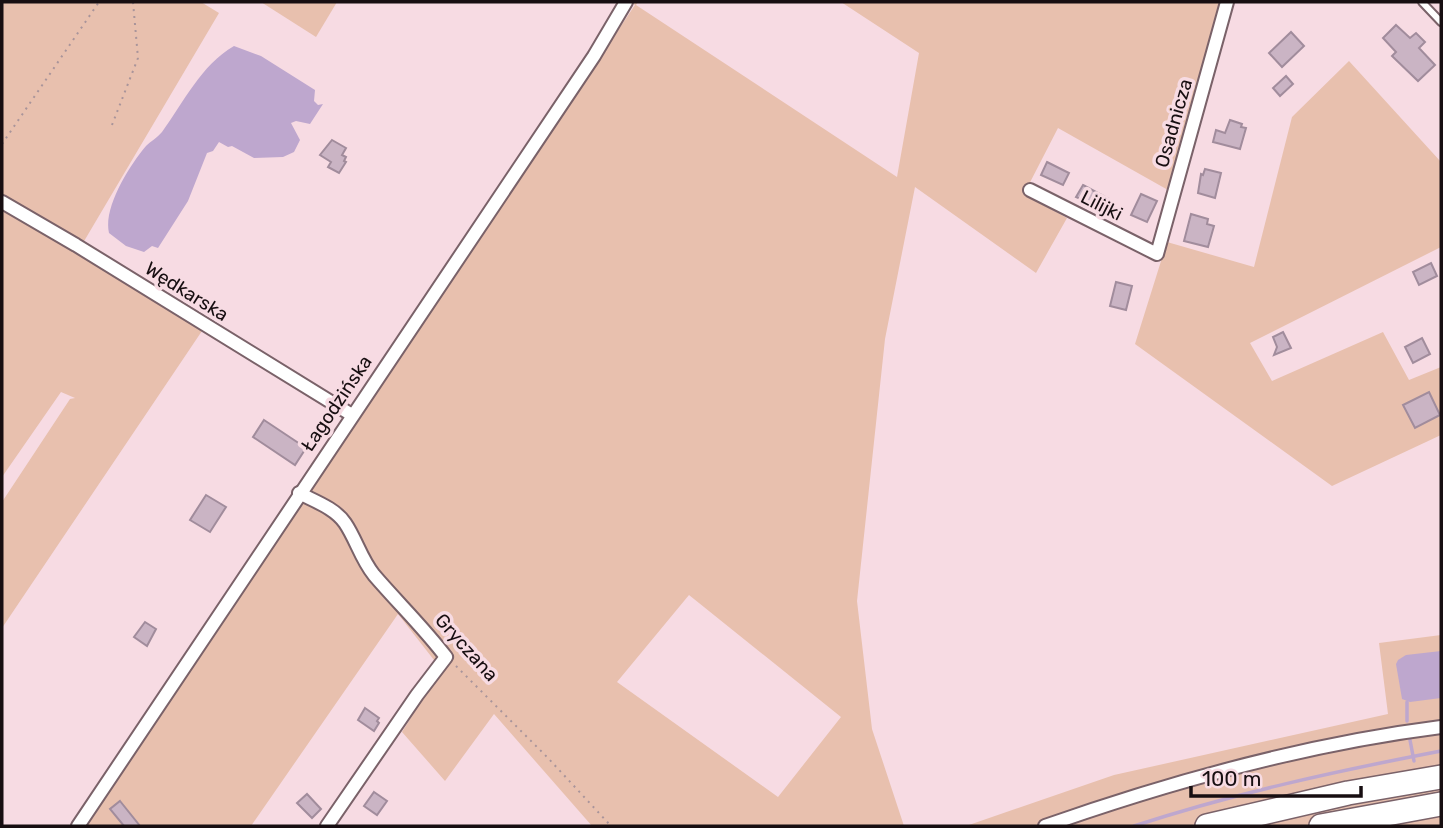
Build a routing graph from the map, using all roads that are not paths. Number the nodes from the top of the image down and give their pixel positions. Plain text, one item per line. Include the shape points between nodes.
1 (626, 2) edge
2 (1227, 2) edge
3 (1422, 2) edge
4 (1441, 22) edge
5 (1030, 190) dead end
6 (2, 202) edge
7 (1157, 254) joint
8 (352, 415) junction
9 (299, 493) junction
10 (1441, 727) edge
11 (1441, 777) edge
12 (1441, 804) edge
13 (78, 826) edge
14 (327, 826) edge
15 (1045, 826) edge
16 (1207, 826) edge
17 (1321, 826) edge

1 - 8 street, Łagodzińska
2 - 7 street, Osadnicza
3 - 4 lane
5 - 7 street, Lilijki
6 - 8 street, Wędkarska
8 - 9 street, Łagodzińska
9 - 13 street, Łagodzińska
9 - 14 street, Gryczana via 344,521 372,573 446,657
10 - 15 street via 1264,761 1115,801
11 - 16 highway
12 - 17 highway

